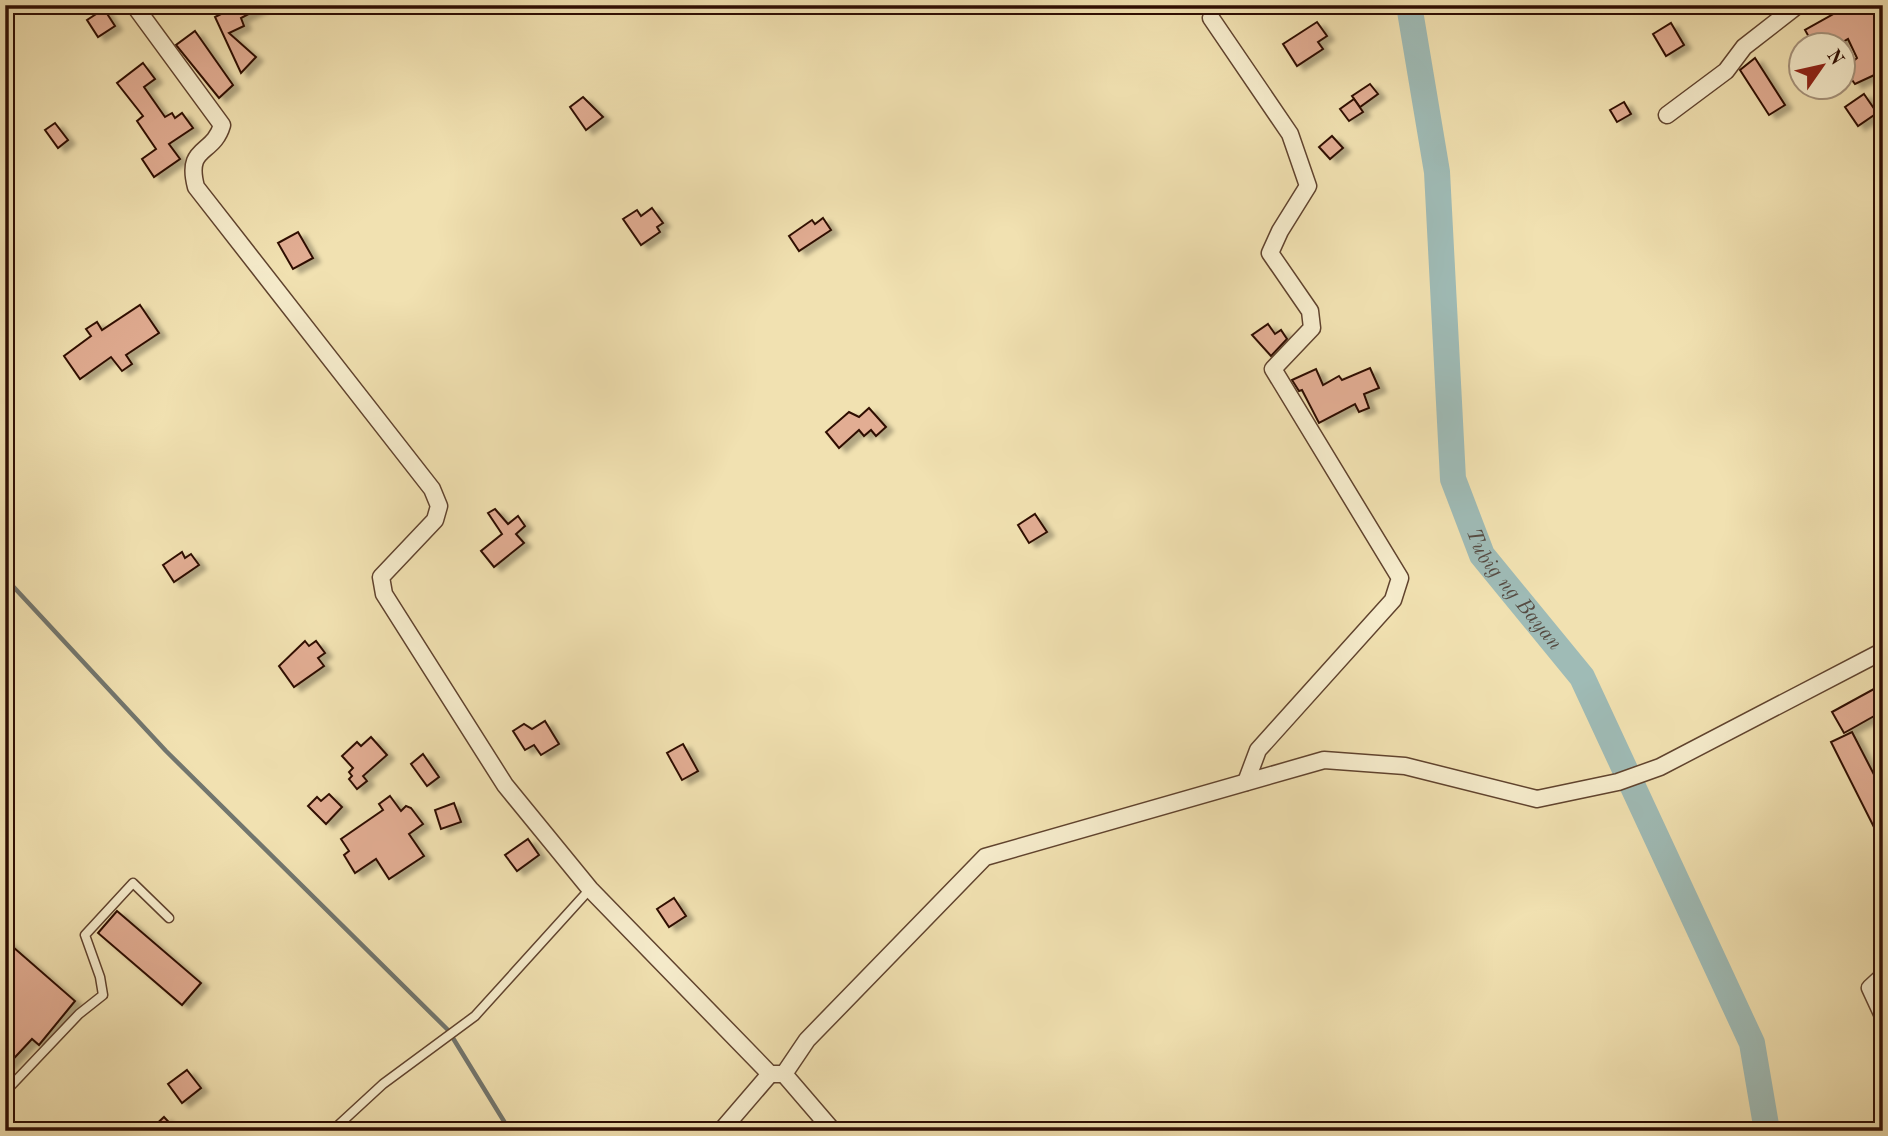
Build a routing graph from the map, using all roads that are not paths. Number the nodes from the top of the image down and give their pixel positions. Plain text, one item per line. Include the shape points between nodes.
1 (134, 5) edge
2 (1798, 5) edge
3 (1211, 18) dead end
4 (1667, 115) dead end
5 (1883, 652) edge
6 (1246, 782) junction
7 (590, 889) junction
8 (169, 918) dead end
9 (1883, 976) edge
10 (1883, 1016) edge
11 (777, 1074) junction
12 (5, 1092) edge
13 (332, 1131) edge
14 (721, 1131) edge
15 (833, 1131) edge

1 - 7 street via 222,125 219,136 194,159 196,187 439,506 435,520 381,577 384,594 505,785
2 - 4 street via 1744,47 1726,71
3 - 6 street via 1290,134 1308,186 1270,253 1310,311 1312,328 1273,369 1400,578 1393,600 1258,750
5 - 6 street via 1660,768 1537,799 1405,766 1324,760
6 - 11 street via 985,857
7 - 11 street via 684,989
7 - 13 lane via 475,1016 383,1084
8 - 12 lane via 133,883 85,935 103,995
9 - 10 street via 1870,988
11 - 14 street
11 - 15 street

